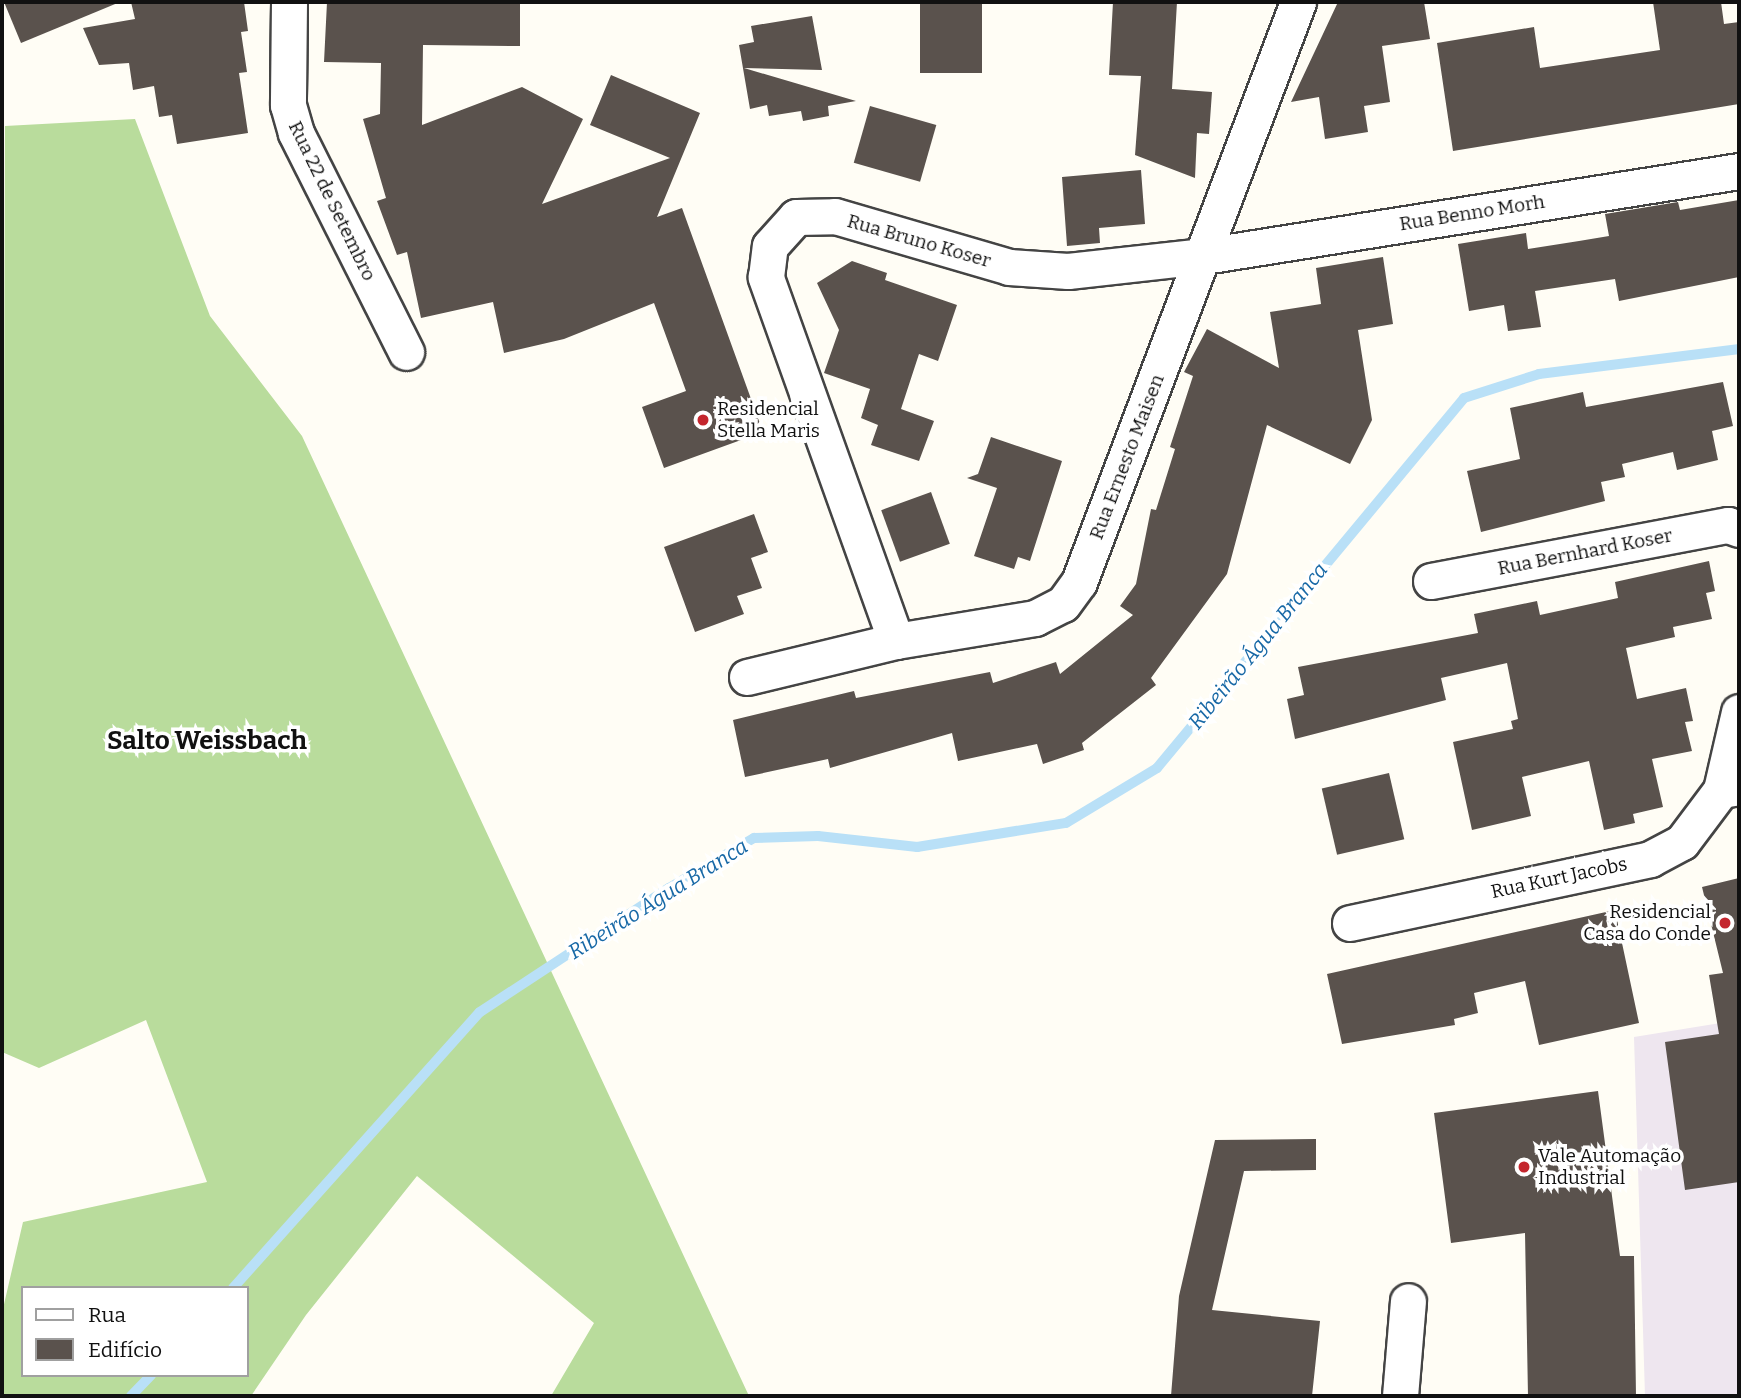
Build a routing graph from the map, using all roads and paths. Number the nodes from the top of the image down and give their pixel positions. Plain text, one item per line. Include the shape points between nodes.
1 (289, 2) edge
2 (1298, 2) edge
3 (1739, 171) edge
4 (1204, 256) junction
5 (406, 352) dead end
6 (1739, 528) edge
7 (1431, 581) dead end
8 (896, 641) junction
9 (747, 677) dead end
10 (1739, 712) edge
11 (1730, 788) edge
12 (1350, 923) dead end
13 (1408, 1301) dead end
14 (1400, 1396) edge

1 - 5 street, Rua 22 de Setembro via 288,105 296,133
2 - 4 street, Rua Ernesto Maisen
3 - 4 street, Rua Benno Morh
4 - 8 street, Rua Ernesto Maisen via 1079,582 1063,604 1035,618
4 - 8 street, Rua Bruno Koser via 1068,271 1009,267 835,216 796,217 780,229 770,246 766,277
6 - 7 street, Rua Bernhard Koser via 1728,525
8 - 9 street, Rua Ernesto Maisen
10 - 11 street
11 - 12 street, Rua Kurt Jacobs via 1682,842 1650,859
13 - 14 street

